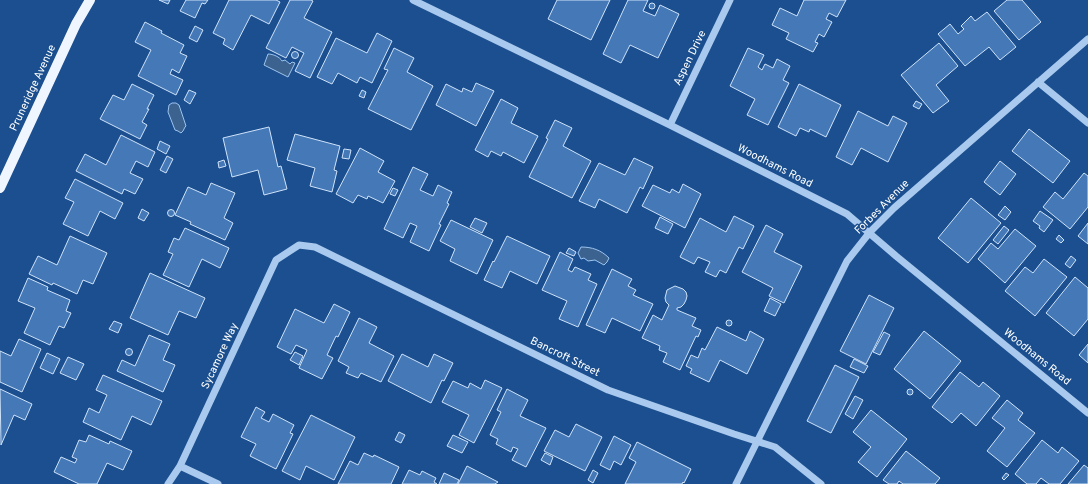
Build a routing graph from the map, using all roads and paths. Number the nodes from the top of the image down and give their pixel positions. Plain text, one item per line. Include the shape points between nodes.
1 (90, 0) edge
2 (413, 0) edge
3 (730, 0) edge
4 (1088, 39) edge
5 (1038, 82) junction
6 (1088, 123) edge
7 (670, 125) junction
8 (0, 188) edge
9 (870, 232) junction
10 (299, 245) joint
11 (1088, 413) edge
12 (758, 440) junction
13 (180, 466) junction
14 (168, 484) edge
15 (218, 484) edge
16 (736, 484) edge
17 (821, 484) edge

1 - 8 main road, Pruneridge Avenue via 76,24
2 - 7 street, Woodhams Road
3 - 7 street, Aspen Drive
4 - 5 street, Forbes Avenue
5 - 6 street
5 - 9 street, Forbes Avenue
7 - 9 street, Woodhams Road via 846,214
9 - 11 street, Woodhams Road
9 - 12 street, Forbes Avenue via 847,261
10 - 12 street, Bancroft Street via 315,247 608,390
10 - 13 street, Sycamore Way via 276,260
12 - 16 street, Forbes Avenue
12 - 17 street, Bancroft Street via 775,447
13 - 14 street, Sycamore Way
13 - 15 street

